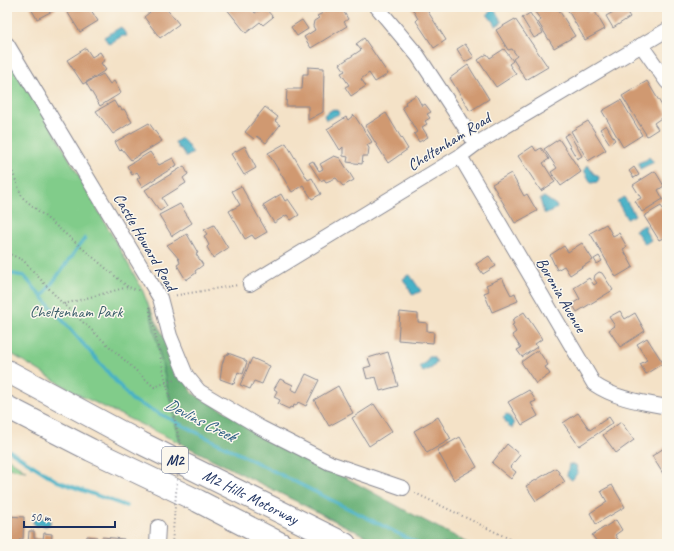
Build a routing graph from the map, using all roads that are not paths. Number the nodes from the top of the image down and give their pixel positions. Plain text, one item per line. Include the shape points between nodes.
1 (377, 7) edge
2 (667, 30) edge
3 (7, 44) edge
4 (641, 45) junction
5 (667, 82) edge
6 (476, 144) junction
7 (460, 156) junction
8 (250, 284) dead end
9 (7, 371) edge
10 (7, 406) edge
11 (667, 407) edge
12 (403, 488) road end
13 (158, 527) dead end
14 (157, 544) edge
15 (281, 544) edge
16 (345, 544) edge

1 - 6 street via 418,56
2 - 4 street, Cheltenham Road
3 - 12 street, Castle Howard Road via 152,302 186,375 199,391 260,428 330,463
4 - 5 street
4 - 6 street, Cheltenham Road
6 - 7 street, Cheltenham Road
7 - 8 street, Cheltenham Road
7 - 11 street, Boronia Avenue via 594,384 620,398
9 - 16 highway, M2 Hills Motorway / M2 via 141,443
10 - 15 highway, M2 Hills Motorway / M2
13 - 14 street

